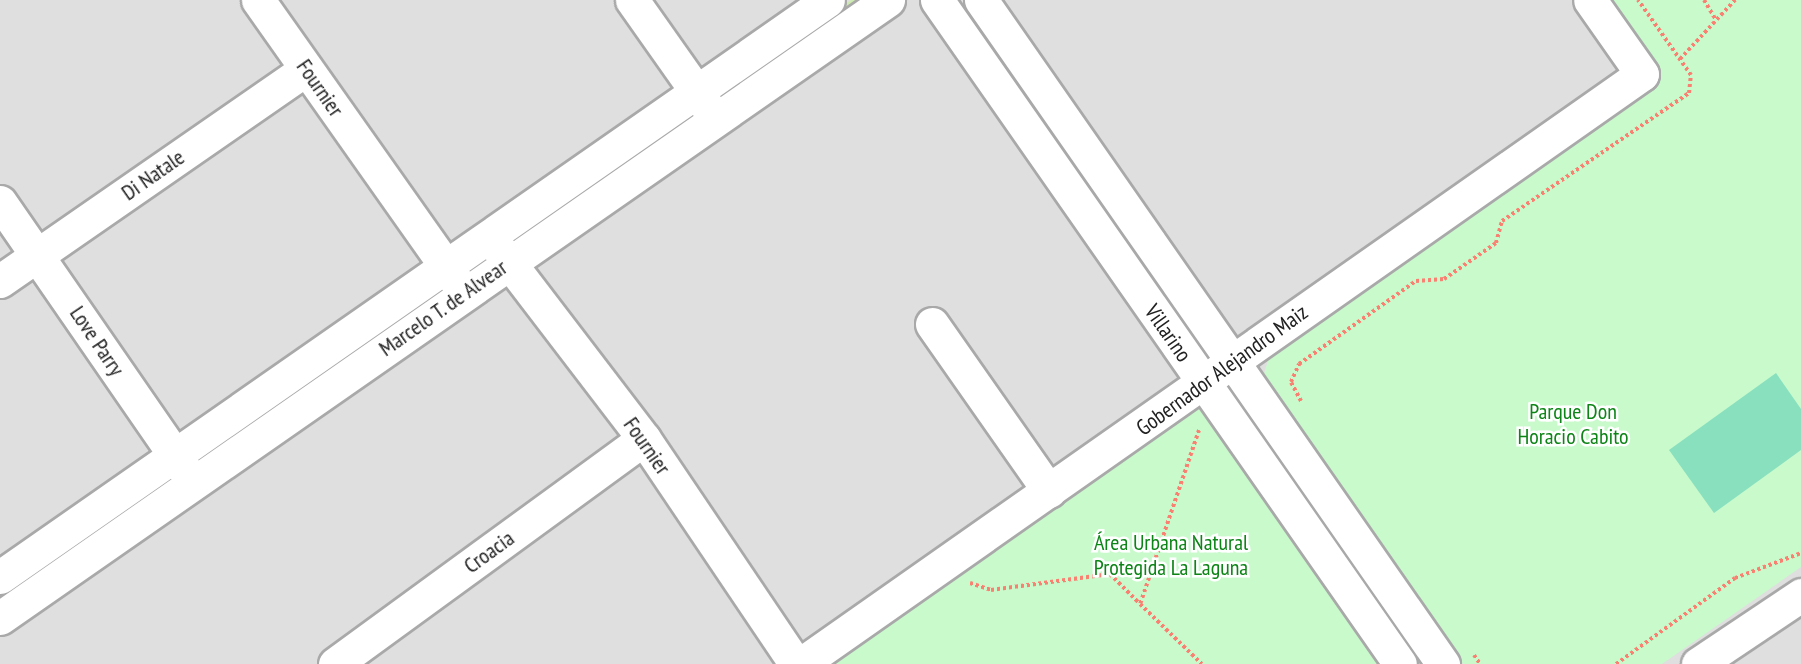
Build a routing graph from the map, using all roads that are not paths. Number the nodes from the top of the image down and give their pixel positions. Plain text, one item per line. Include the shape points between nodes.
1 (258, 0) edge
2 (632, 0) edge
3 (828, 0) edge
4 (888, 0) edge
5 (937, 0) edge
6 (981, 0) edge
7 (1590, 0) edge
8 (306, 69) junction
9 (697, 92) junction
10 (717, 120) junction
11 (0, 202) edge
12 (489, 235) junction
13 (38, 254) junction
14 (508, 262) junction
15 (445, 265) junction
16 (0, 281) edge
17 (466, 293) junction
18 (932, 324) dead end
19 (1231, 362) junction
20 (1207, 390) junction
21 (644, 439) junction
22 (174, 454) junction
23 (192, 481) junction
24 (1049, 491) junction
25 (0, 577) edge
26 (1801, 595) edge
27 (0, 618) edge
28 (1454, 654) edge
29 (335, 664) edge
30 (796, 664) edge
31 (801, 664) edge
32 (1400, 664) edge
33 (1698, 664) edge

1 - 8 street, Fournier
2 - 9 street
3 - 9 street, Marcelo T. de Alvear
4 - 10 street, Marcelo T. de Alvear
5 - 20 street, Villarino
6 - 19 street, Villarino
7 - 19 street, Gobernador Alejandro Maiz via 1642,74
8 - 13 street, Di Natale
8 - 15 street, Fournier
9 - 10 street
9 - 12 street, Marcelo T. de Alvear
10 - 14 street, Marcelo T. de Alvear
11 - 13 street, Love Parry
12 - 14 street, Fournier
12 - 15 street, Marcelo T. de Alvear
13 - 16 street, Di Natale
13 - 22 street, Love Parry
14 - 17 street, Marcelo T. de Alvear
14 - 21 street, Fournier
15 - 17 street, Fournier
15 - 22 street, Marcelo T. de Alvear
17 - 23 street, Marcelo T. de Alvear
18 - 24 street
19 - 20 street, Gobernador Alejandro Maiz
19 - 28 street, Villarino
20 - 24 street, Gobernador Alejandro Maiz
20 - 32 street, Villarino
21 - 29 street, Croacia
21 - 30 street, Fournier
22 - 23 street, Love Parry
22 - 25 street, Marcelo T. de Alvear
23 - 27 street, Marcelo T. de Alvear
24 - 31 street, Gobernador Alejandro Maiz
26 - 33 street

